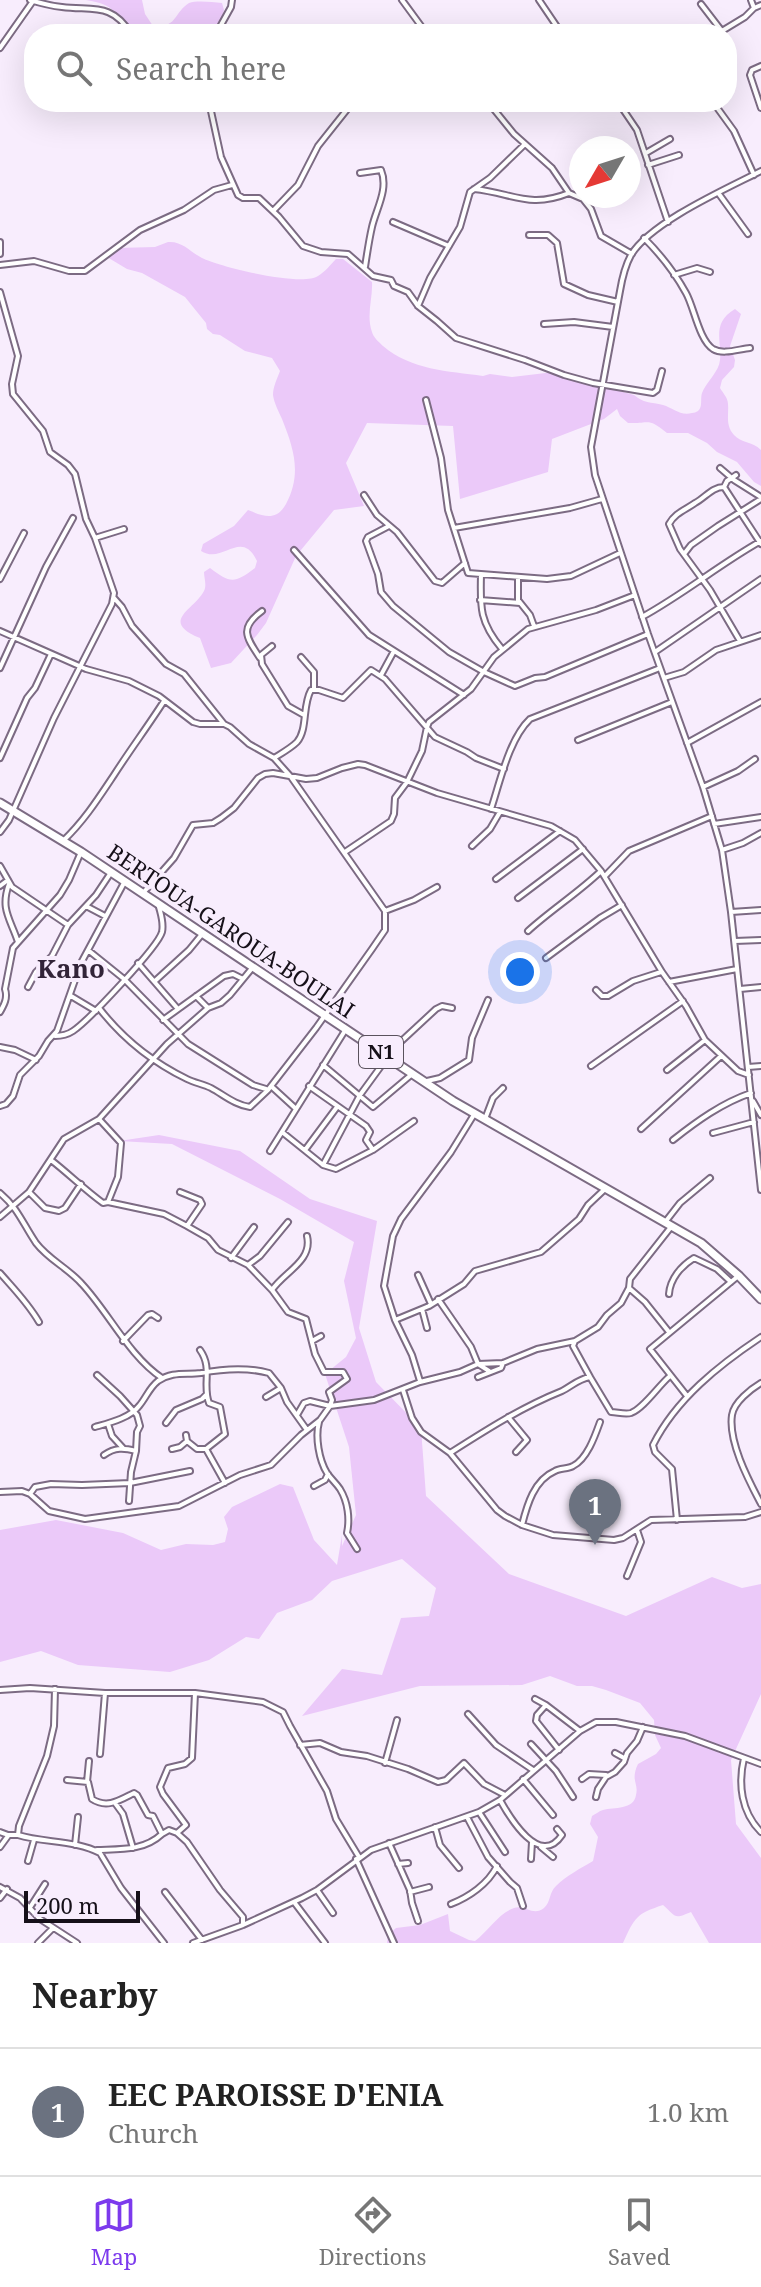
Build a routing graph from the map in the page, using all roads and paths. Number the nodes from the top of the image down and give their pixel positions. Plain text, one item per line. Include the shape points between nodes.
1 (232, 0) edge
2 (402, 0) edge
3 (539, 0) edge
4 (751, 0) edge
5 (31, 1) edge
6 (701, 4) dead end
7 (761, 5) edge
8 (754, 8) junction
9 (125, 24) edge
10 (222, 24) edge
11 (420, 24) edge
12 (555, 24) edge
13 (714, 24) edge
14 (733, 24) edge
15 (0, 48) edge
16 (761, 66) edge
17 (761, 108) edge
18 (211, 112) edge
19 (345, 112) edge
20 (497, 112) edge
21 (625, 112) edge
22 (721, 112) edge
23 (670, 139) dead end
24 (525, 144) junction
25 (646, 153) junction
26 (679, 155) dead end
27 (648, 165) junction
28 (761, 171) edge
29 (360, 173) dead end
30 (754, 175) junction
31 (232, 185) junction
32 (473, 189) junction
33 (569, 193) joint
34 (719, 194) junction
35 (590, 208) edge
36 (273, 211) junction
37 (393, 222) dead end
38 (668, 222) junction
39 (748, 234) dead end
40 (529, 235) dead end
41 (644, 238) junction
42 (0, 242) edge
43 (449, 246) junction
44 (0, 254) edge
45 (632, 254) junction
46 (0, 265) edge
47 (365, 267) junction
48 (710, 272) dead end
49 (674, 275) junction
50 (0, 292) edge
51 (618, 302) junction
52 (418, 306) junction
53 (544, 324) dead end
54 (613, 327) junction
55 (750, 348) dead end
56 (662, 371) dead end
57 (603, 384) junction
58 (426, 400) dead end
59 (720, 468) dead end
60 (734, 477) junction
61 (724, 487) junction
62 (364, 495) dead end
63 (761, 498) edge
64 (602, 499) junction
65 (740, 513) junction
66 (73, 518) dead end
67 (389, 526) junction
68 (454, 528) junction
69 (124, 529) dead end
70 (24, 533) dead end
71 (95, 538) junction
72 (760, 542) edge
73 (294, 550) dead end
74 (620, 553) junction
75 (684, 554) junction
76 (465, 563) junction
77 (481, 575) junction
78 (519, 577) junction
79 (0, 579) edge
80 (702, 579) junction
81 (761, 579) edge
82 (635, 595) junction
83 (114, 598) junction
84 (480, 600) junction
85 (520, 603) junction
86 (720, 607) junction
87 (262, 611) dead end
88 (642, 617) junction
89 (534, 626) junction
90 (0, 631) edge
91 (648, 634) junction
92 (761, 635) edge
93 (14, 638) junction
94 (740, 641) junction
95 (272, 646) dead end
96 (502, 649) junction
97 (394, 651) junction
98 (655, 652) junction
99 (51, 654) junction
100 (301, 657) dead end
101 (260, 658) junction
102 (79, 666) junction
103 (0, 668) edge
104 (660, 668) junction
105 (484, 672) junction
106 (381, 675) junction
107 (664, 678) junction
108 (314, 689) junction
109 (464, 695) junction
110 (164, 701) junction
111 (672, 702) junction
112 (761, 702) edge
113 (304, 715) junction
114 (224, 724) junction
115 (427, 727) junction
116 (578, 740) dead end
117 (687, 743) junction
118 (0, 758) edge
119 (274, 758) junction
120 (755, 759) dead end
121 (504, 769) junction
122 (291, 777) junction
123 (407, 782) junction
124 (703, 787) junction
125 (0, 803) edge
126 (491, 809) junction
127 (12, 811) junction
128 (500, 812) junction
129 (712, 816) junction
130 (761, 817) edge
131 (714, 824) junction
132 (560, 831) junction
133 (0, 832) edge
134 (761, 833) edge
135 (63, 841) junction
136 (472, 846) dead end
137 (584, 849) junction
138 (722, 850) junction
139 (81, 852) junction
140 (345, 852) junction
141 (0, 866) edge
142 (111, 872) junction
143 (603, 874) junction
144 (496, 879) dead end
145 (125, 881) junction
146 (9, 882) junction
147 (0, 886) edge
148 (437, 887) dead end
149 (143, 893) junction
150 (518, 898) dead end
151 (158, 903) junction
152 (622, 905) junction
153 (86, 906) junction
154 (761, 910) edge
155 (385, 911) junction
156 (47, 912) junction
157 (731, 912) junction
158 (105, 916) junction
159 (68, 925) junction
160 (528, 931) dead end
161 (203, 933) junction
162 (761, 940) edge
163 (735, 941) junction
164 (18, 942) junction
165 (88, 950) junction
166 (546, 958) dead end
167 (138, 963) junction
168 (253, 967) junction
169 (737, 969) junction
170 (662, 972) junction
171 (124, 979) junction
172 (243, 979) junction
173 (155, 981) junction
174 (669, 982) junction
175 (28, 987) dead end
176 (761, 987) edge
177 (740, 989) junction
178 (596, 990) dead end
179 (70, 995) junction
180 (196, 996) junction
181 (488, 1000) dead end
182 (683, 1001) junction
183 (208, 1008) junction
184 (452, 1008) dead end
185 (178, 1009) junction
186 (98, 1010) junction
187 (0, 1012) edge
188 (325, 1015) junction
189 (163, 1020) junction
190 (346, 1029) junction
191 (178, 1035) junction
192 (52, 1036) junction
193 (705, 1040) junction
194 (0, 1047) edge
195 (721, 1056) junction
196 (388, 1057) junction
197 (36, 1060) junction
198 (152, 1060) junction
199 (748, 1064) junction
200 (323, 1065) junction
201 (733, 1065) junction
202 (591, 1066) dead end
203 (761, 1066) edge
204 (667, 1070) dead end
205 (413, 1074) junction
206 (749, 1075) junction
207 (424, 1081) junction
208 (309, 1086) junction
209 (270, 1088) junction
210 (503, 1088) dead end
211 (751, 1093) junction
212 (360, 1095) junction
213 (751, 1099) junction
214 (0, 1106) edge
215 (337, 1106) junction
216 (295, 1108) junction
217 (760, 1112) edge
218 (475, 1113) junction
219 (349, 1114) junction
220 (99, 1119) junction
221 (485, 1119) junction
222 (414, 1121) dead end
223 (754, 1122) junction
224 (641, 1129) dead end
225 (282, 1132) junction
226 (713, 1133) dead end
227 (673, 1140) dead end
228 (305, 1150) junction
229 (373, 1150) junction
230 (270, 1151) dead end
231 (51, 1160) junction
232 (323, 1165) junction
233 (760, 1176) edge
234 (710, 1178) dead end
235 (81, 1184) junction
236 (605, 1189) junction
237 (761, 1190) edge
238 (29, 1192) junction
239 (180, 1192) dead end
240 (0, 1193) edge
241 (108, 1202) junction
242 (13, 1204) junction
243 (0, 1217) edge
244 (288, 1222) dead end
245 (669, 1223) junction
246 (187, 1226) junction
247 (254, 1227) dead end
248 (307, 1236) dead end
249 (231, 1258) junction
250 (248, 1265) junction
251 (0, 1273) edge
252 (418, 1275) dead end
253 (739, 1276) junction
254 (731, 1282) junction
255 (629, 1288) junction
256 (272, 1290) junction
257 (669, 1294) dead end
258 (438, 1299) junction
259 (761, 1299) edge
260 (431, 1304) junction
261 (422, 1309) junction
262 (158, 1318) dead end
263 (395, 1320) junction
264 (39, 1322) dead end
265 (427, 1328) dead end
266 (669, 1332) junction
267 (321, 1336) dead end
268 (761, 1337) edge
269 (123, 1341) junction
270 (312, 1341) junction
271 (575, 1341) junction
272 (200, 1350) dead end
273 (503, 1363) junction
274 (478, 1364) junction
275 (208, 1370) junction
276 (489, 1371) junction
277 (97, 1375) dead end
278 (670, 1376) junction
279 (478, 1377) dead end
280 (590, 1377) junction
281 (162, 1379) junction
282 (420, 1382) junction
283 (761, 1383) edge
284 (281, 1388) junction
285 (403, 1390) junction
286 (206, 1395) junction
287 (687, 1396) junction
288 (266, 1397) dead end
289 (330, 1406) junction
290 (135, 1411) junction
291 (297, 1415) junction
292 (508, 1417) junction
293 (320, 1420) junction
294 (600, 1422) dead end
295 (108, 1423) junction
296 (166, 1423) dead end
297 (95, 1427) dead end
298 (307, 1430) junction
299 (123, 1448) junction
300 (172, 1449) dead end
301 (206, 1449) junction
302 (136, 1451) junction
303 (516, 1452) dead end
304 (450, 1453) junction
305 (104, 1455) dead end
306 (190, 1471) dead end
307 (328, 1474) junction
308 (130, 1483) junction
309 (225, 1483) junction
310 (314, 1486) dead end
311 (0, 1492) edge
312 (30, 1494) junction
313 (129, 1501) dead end
314 (761, 1504) edge
315 (761, 1512) edge
316 (677, 1520) junction
317 (522, 1525) junction
318 (637, 1529) junction
319 (357, 1549) dead end
320 (627, 1576) dead end
321 (55, 1689) junction
322 (0, 1690) edge
323 (105, 1693) junction
324 (195, 1693) junction
325 (535, 1699) dead end
326 (546, 1705) junction
327 (468, 1714) dead end
328 (397, 1720) dead end
329 (643, 1727) junction
330 (580, 1731) junction
331 (531, 1744) dead end
332 (300, 1745) junction
333 (559, 1750) junction
334 (615, 1753) dead end
335 (100, 1754) dead end
336 (624, 1758) junction
337 (744, 1758) junction
338 (546, 1759) junction
339 (89, 1761) dead end
340 (385, 1763) junction
341 (761, 1764) edge
342 (533, 1770) junction
343 (608, 1775) junction
344 (523, 1779) junction
345 (582, 1779) dead end
346 (67, 1780) dead end
347 (87, 1782) junction
348 (505, 1795) junction
349 (573, 1797) dead end
350 (596, 1797) dead end
351 (500, 1800) junction
352 (115, 1803) junction
353 (479, 1812) junction
354 (553, 1815) dead end
355 (78, 1817) dead end
356 (467, 1817) junction
357 (435, 1827) junction
358 (557, 1829) dead end
359 (0, 1832) edge
360 (761, 1832) edge
361 (177, 1833) junction
362 (162, 1834) junction
363 (8, 1835) junction
364 (18, 1835) junction
365 (34, 1840) junction
366 (532, 1842) junction
367 (389, 1843) junction
368 (75, 1845) junction
369 (540, 1845) junction
370 (0, 1847) edge
371 (133, 1848) junction
372 (95, 1850) junction
373 (505, 1852) dead end
374 (553, 1857) dead end
375 (358, 1858) junction
376 (531, 1859) dead end
377 (28, 1861) dead end
378 (408, 1863) dead end
379 (398, 1864) junction
380 (497, 1866) junction
381 (459, 1868) dead end
382 (45, 1884) dead end
383 (0, 1887) edge
384 (429, 1887) dead end
385 (7, 1889) junction
386 (317, 1890) junction
387 (165, 1892) dead end
388 (410, 1892) junction
389 (0, 1898) edge
390 (294, 1902) junction
391 (451, 1904) dead end
392 (523, 1906) dead end
393 (29, 1909) junction
394 (333, 1913) dead end
395 (418, 1921) dead end
396 (243, 1925) junction
397 (53, 1928) junction
398 (202, 1940) junction
399 (38, 1943) edge
400 (77, 1943) edge
401 (164, 1943) edge
402 (193, 1943) edge
403 (325, 1943) edge
404 (394, 1943) edge

1 - 10 street
2 - 11 street
3 - 12 street
4 - 8 street
5 - 9 street via 101,9
5 - 15 street
6 - 13 street
7 - 8 street
8 - 14 street
16 - 17 street via 750,75
18 - 31 street
19 - 36 street via 318,146 298,185
20 - 24 street
21 - 25 street
22 - 30 street
23 - 25 street
24 - 32 street
24 - 33 street via 552,168
25 - 27 street
26 - 27 street
27 - 38 street
28 - 30 street
29 - 47 street via 381,170 384,175
30 - 34 street
31 - 36 street via 238,195 259,198
31 - 46 street via 140,230 85,271 34,261
32 - 33 street via 534,202
32 - 43 street
34 - 38 street
34 - 39 street
35 - 45 street via 601,236
36 - 47 street via 303,246 348,254
37 - 43 street
38 - 41 street
40 - 51 street via 548,235 557,243 564,284
41 - 45 street
41 - 49 street
42 - 44 street
43 - 52 street
45 - 51 street
47 - 52 street via 408,292
48 - 49 street via 697,268
49 - 55 street via 713,348
50 - 71 street via 18,356 13,394 43,431 50,452 75,474
51 - 54 street
52 - 57 street via 456,338
53 - 54 street
54 - 57 street
56 - 57 street via 653,393
57 - 64 street via 591,447
58 - 68 street
59 - 60 street
60 - 61 street
60 - 63 street
61 - 65 street
61 - 75 street via 669,522
62 - 67 street
63 - 65 street
64 - 68 street
64 - 74 street
65 - 72 street
65 - 75 street
66 - 93 street
67 - 76 street via 438,582
67 - 105 street via 366,541 381,592 428,636
68 - 76 street
69 - 71 street
70 - 79 street
71 - 83 street
72 - 80 street
73 - 97 street via 369,635
74 - 78 street via 571,576
74 - 82 street
75 - 80 street
76 - 77 street via 468,573
77 - 78 street
77 - 84 street
78 - 85 street
80 - 86 street
80 - 88 street
81 - 86 street
82 - 88 street
82 - 89 street
83 - 102 street
83 - 114 street via 132,626 166,664 184,674
84 - 85 street
84 - 96 street via 486,627
85 - 89 street
86 - 94 street
86 - 98 street
87 - 101 street via 246,630
88 - 91 street
89 - 96 street
90 - 93 street
91 - 98 street
91 - 105 street via 520,685
92 - 94 street
93 - 99 street
93 - 103 street
94 - 107 street
95 - 101 street
96 - 105 street
97 - 106 street
97 - 109 street
98 - 104 street
99 - 102 street
99 - 118 street
100 - 108 street via 314,672
101 - 113 street via 288,706
102 - 110 street via 129,681
102 - 127 street
104 - 107 street
104 - 121 street via 530,719
105 - 109 street
106 - 108 street via 369,671 343,698
106 - 115 street
107 - 111 street
108 - 113 street
109 - 115 street
110 - 114 street via 193,722
110 - 135 street via 86,817
111 - 116 street
111 - 117 street
112 - 117 street
113 - 119 street via 299,739
114 - 119 street
115 - 121 street via 435,737
115 - 123 street
117 - 124 street
119 - 122 street
120 - 124 street
121 - 126 street
122 - 123 street via 317,778 358,764
122 - 140 street
122 - 149 street via 265,774 221,818 193,825 169,865
123 - 126 street
123 - 140 street via 395,798 391,821
124 - 129 street
125 - 127 highway, BERTOUA-GAROUA-BOULAI / N1
126 - 128 street
127 - 133 street
127 - 135 highway, BERTOUA-GAROUA-BOULAI / N1
128 - 132 street
128 - 136 street
129 - 131 street
129 - 143 street via 629,851
130 - 131 street
131 - 138 street
132 - 137 street
132 - 144 street
134 - 138 street
135 - 139 highway, BERTOUA-GAROUA-BOULAI / N1
137 - 143 street
137 - 150 street
138 - 157 street
139 - 142 highway, BERTOUA-GAROUA-BOULAI / N1
139 - 156 street
140 - 155 street
141 - 146 street
142 - 145 highway, BERTOUA-GAROUA-BOULAI / N1
142 - 153 street
143 - 152 street
143 - 160 street
145 - 149 highway, BERTOUA-GAROUA-BOULAI / N1
145 - 158 street
146 - 147 street
146 - 156 street
146 - 164 street via 3,910
148 - 155 street
149 - 151 highway, BERTOUA-GAROUA-BOULAI / N1
151 - 161 highway, BERTOUA-GAROUA-BOULAI / N1
151 - 167 street via 161,935
152 - 166 street
152 - 170 street
153 - 158 street
153 - 159 street
154 - 157 street
155 - 188 street via 385,930
156 - 159 street
156 - 164 street
157 - 163 street
158 - 165 street
159 - 175 street
161 - 168 highway, BERTOUA-GAROUA-BOULAI / N1
161 - 173 street
162 - 163 street
163 - 169 street
164 - 187 street via 11,953
165 - 171 street
165 - 179 street
167 - 171 street
167 - 173 street
168 - 172 street
168 - 188 highway, BERTOUA-GAROUA-BOULAI / N1
169 - 174 street
169 - 177 street
170 - 174 street
170 - 178 street via 608,996
171 - 186 street
171 - 189 street
172 - 180 street via 228,975
172 - 183 street via 221,1003
173 - 185 street
174 - 182 street
176 - 177 street
177 - 199 street
179 - 186 street
179 - 192 street
180 - 183 street
180 - 185 street
181 - 207 street via 469,1060 440,1078
182 - 193 street
182 - 202 street
183 - 191 street
184 - 196 street via 436,1009
185 - 189 street
186 - 192 street via 71,1032
186 - 198 street
188 - 190 highway, BERTOUA-GAROUA-BOULAI / N1
188 - 209 street
189 - 191 street
190 - 196 highway, BERTOUA-GAROUA-BOULAI / N1
190 - 200 street
191 - 198 street
191 - 209 street via 253,1085
192 - 197 street
193 - 195 street
193 - 204 street
194 - 197 street
195 - 201 street
195 - 224 street
196 - 205 highway, BERTOUA-GAROUA-BOULAI / N1
196 - 212 street
197 - 214 street via 20,1075 13,1096
198 - 209 street via 248,1107
198 - 220 street
199 - 201 street
199 - 203 street
199 - 206 street
200 - 208 street
200 - 212 street
201 - 206 street
205 - 207 highway, BERTOUA-GAROUA-BOULAI / N1
205 - 212 street via 375,1106
206 - 211 street
207 - 218 highway, BERTOUA-GAROUA-BOULAI / N1
208 - 215 street
208 - 216 street
209 - 216 street
210 - 221 street
211 - 213 street
211 - 227 street via 715,1110
212 - 219 street
213 - 217 street
213 - 223 street
215 - 219 street
215 - 228 street
216 - 225 street
218 - 221 highway, BERTOUA-GAROUA-BOULAI / N1
218 - 263 street via 395,1229 384,1286
219 - 229 street via 370,1130 366,1140
219 - 232 street
220 - 231 street via 67,1136
220 - 241 street via 121,1143 118,1177
221 - 236 highway, BERTOUA-GAROUA-BOULAI / N1
222 - 229 street
223 - 226 street
223 - 233 street
225 - 228 street
225 - 230 street
228 - 232 street
229 - 232 street via 336,1169
231 - 235 street
231 - 238 street
233 - 237 street
234 - 245 street via 680,1203
235 - 238 street via 59,1211 45,1208
235 - 241 street
236 - 245 highway, BERTOUA-GAROUA-BOULAI / N1
236 - 258 street via 541,1252 475,1271
238 - 242 street
239 - 246 street via 202,1204
240 - 242 street
241 - 246 street via 164,1214
242 - 243 street
242 - 269 street via 36,1242 96,1300
244 - 250 street
245 - 253 highway, BERTOUA-GAROUA-BOULAI / N1
245 - 255 street
246 - 249 street
247 - 249 street
248 - 256 street via 309,1247 301,1260
249 - 250 street
250 - 256 street
251 - 264 street
252 - 260 street
253 - 254 street
253 - 259 highway, BERTOUA-GAROUA-BOULAI / N1
254 - 257 street via 694,1258 675,1276
254 - 266 street
255 - 266 street
255 - 271 street via 598,1327
256 - 270 street via 288,1312 306,1319
258 - 260 street
258 - 274 street
260 - 261 street
261 - 263 street
261 - 265 street
262 - 269 street via 148,1315
263 - 282 street
266 - 278 street via 650,1349
267 - 270 street
268 - 287 street
269 - 281 street
270 - 289 street via 324,1372 343,1372 347,1379 329,1392
271 - 273 street
271 - 280 street
272 - 275 street
273 - 274 street
273 - 276 street
274 - 276 street
274 - 282 street
275 - 281 street
275 - 284 street via 261,1371
275 - 286 street
276 - 279 street
277 - 290 street
278 - 280 street via 626,1414 611,1412
278 - 287 street
280 - 292 street
281 - 290 street
282 - 285 street
283 - 314 street via 735,1405 732,1415 736,1445
284 - 288 street
284 - 291 street
285 - 289 street
285 - 304 street via 414,1423
286 - 296 street via 176,1410
286 - 301 street via 209,1403 220,1407 225,1434
287 - 316 street via 653,1445 672,1469
289 - 291 street via 310,1401
289 - 293 street
290 - 295 street
290 - 302 street via 140,1426
291 - 298 street
292 - 303 street via 527,1440
292 - 304 street
293 - 298 street
293 - 307 street via 320,1451
294 - 317 street via 575,1465 554,1471 540,1483
295 - 297 street
295 - 299 street
298 - 309 street via 271,1465
299 - 302 street
299 - 305 street
300 - 301 street via 186,1438 197,1449
301 - 309 street
302 - 308 street
304 - 317 street via 497,1510
306 - 308 street
307 - 310 street
307 - 319 street via 344,1497 347,1533
308 - 312 street via 51,1484 35,1487
308 - 313 street
309 - 312 street via 179,1506 85,1519 49,1511
311 - 312 street
315 - 316 street
316 - 318 street via 651,1520
317 - 318 street via 553,1535 614,1540
318 - 320 street via 641,1542
321 - 322 street
321 - 323 street
321 - 364 street via 47,1756
323 - 324 street
323 - 335 street
324 - 332 street via 278,1708
324 - 361 street via 192,1758 168,1768 160,1787 186,1825
325 - 326 street
326 - 330 street
326 - 333 street via 536,1721
327 - 342 street via 496,1745
328 - 340 street
329 - 330 street via 596,1722
329 - 336 street
329 - 337 street
330 - 333 street
331 - 338 street
332 - 340 street via 320,1743
332 - 375 street
333 - 338 street
334 - 336 street
336 - 343 street
337 - 341 street
337 - 360 street via 743,1799
338 - 342 street
338 - 349 street
339 - 347 street
340 - 348 street via 438,1782 466,1763 484,1784
342 - 344 street
343 - 345 street
343 - 350 street
344 - 348 street
344 - 354 street
346 - 347 street
347 - 352 street via 96,1802
348 - 351 street
351 - 353 street
351 - 366 street
352 - 362 street via 134,1793
352 - 371 street
353 - 356 street
353 - 373 street
355 - 368 street
356 - 357 street
356 - 380 street
357 - 367 street
357 - 381 street via 440,1845
358 - 369 street via 559,1841
359 - 363 street
361 - 362 street
361 - 396 street via 243,1917
362 - 371 street
363 - 364 street
363 - 370 street
364 - 365 street
365 - 368 street
365 - 377 street
366 - 369 street
366 - 376 street
367 - 375 street
367 - 379 street
368 - 372 street
369 - 374 street
371 - 372 street
372 - 401 street
375 - 386 street
375 - 404 street
378 - 379 street
379 - 388 street
380 - 391 street via 470,1895
380 - 392 street via 517,1888
382 - 393 street
383 - 385 street
384 - 388 street
385 - 389 street
385 - 393 street
386 - 390 street
386 - 394 street
387 - 398 street
388 - 395 street
390 - 396 street
390 - 403 street
393 - 397 street
396 - 398 street
397 - 399 street
397 - 400 street
398 - 402 street

